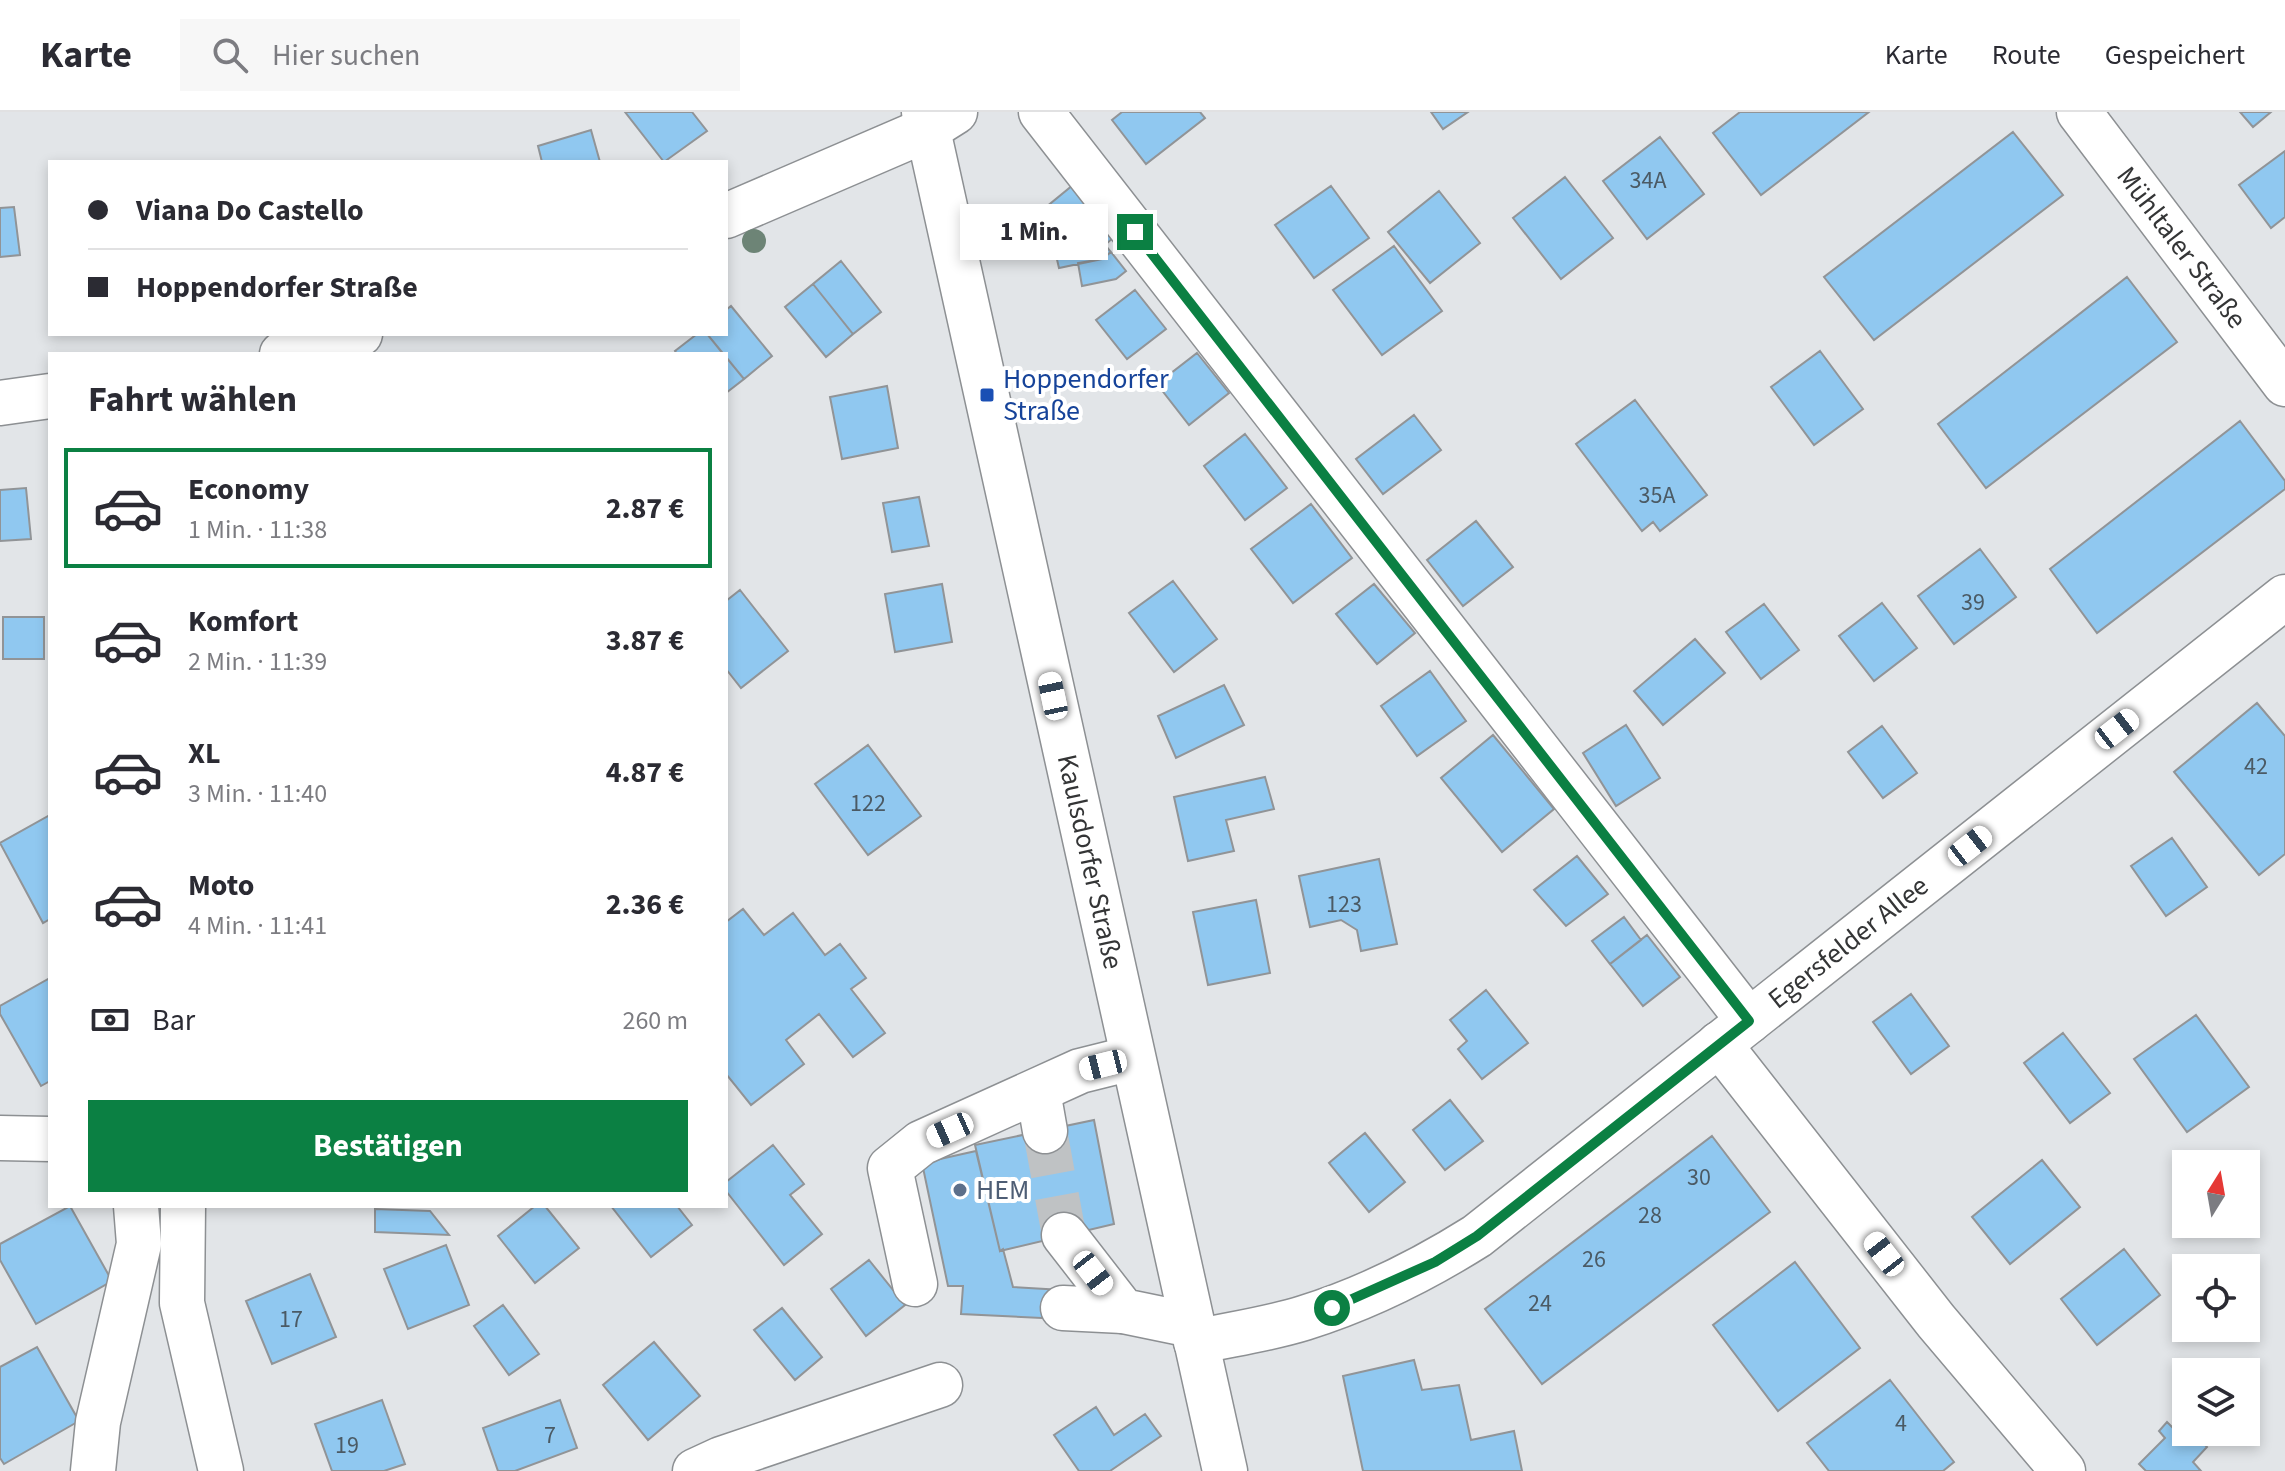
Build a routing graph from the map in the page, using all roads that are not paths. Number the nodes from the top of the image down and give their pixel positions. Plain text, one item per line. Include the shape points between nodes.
1 (1041, 112) edge
2 (2079, 112) edge
3 (936, 118) edge
4 (728, 215) edge
5 (352, 336) edge
6 (290, 352) edge
7 (2285, 384) edge
8 (48, 396) edge
9 (0, 403) edge
10 (2285, 597) edge
11 (1734, 1032) junction
12 (1132, 1058) junction
13 (0, 1138) edge
14 (48, 1139) edge
15 (136, 1208) edge
16 (183, 1208) edge
17 (1064, 1235) tunnel mouth
18 (915, 1284) dead end
19 (182, 1303) junction
20 (125, 1306) junction
21 (1063, 1308) dead end
22 (1123, 1311) junction
23 (1194, 1333) junction
24 (940, 1385) dead end
25 (93, 1471) edge
26 (221, 1471) edge
27 (695, 1471) edge
28 (1225, 1471) edge
29 (2063, 1471) edge

1 - 11 street, Egersfelder Allee via 1388,555
2 - 7 street, Mühltaler Straße
3 - 4 street
3 - 12 street, Kaulsdorfer Straße
5 - 6 street
8 - 9 street
10 - 11 street, Egersfelder Allee
11 - 23 street, Egersfelder Allee via 1477,1236 1435,1262 1303,1318
11 - 29 street via 1936,1321
12 - 18 street via 1080,1071 1041,1111 921,1143 890,1168
12 - 23 street, Kaulsdorfer Straße
13 - 14 street
15 - 20 street via 139,1244
16 - 19 street
17 - 22 street
19 - 20 street
19 - 26 street
20 - 25 street via 98,1422
21 - 22 street
22 - 23 street
23 - 28 street, Kaulsdorfer Straße
24 - 27 street

